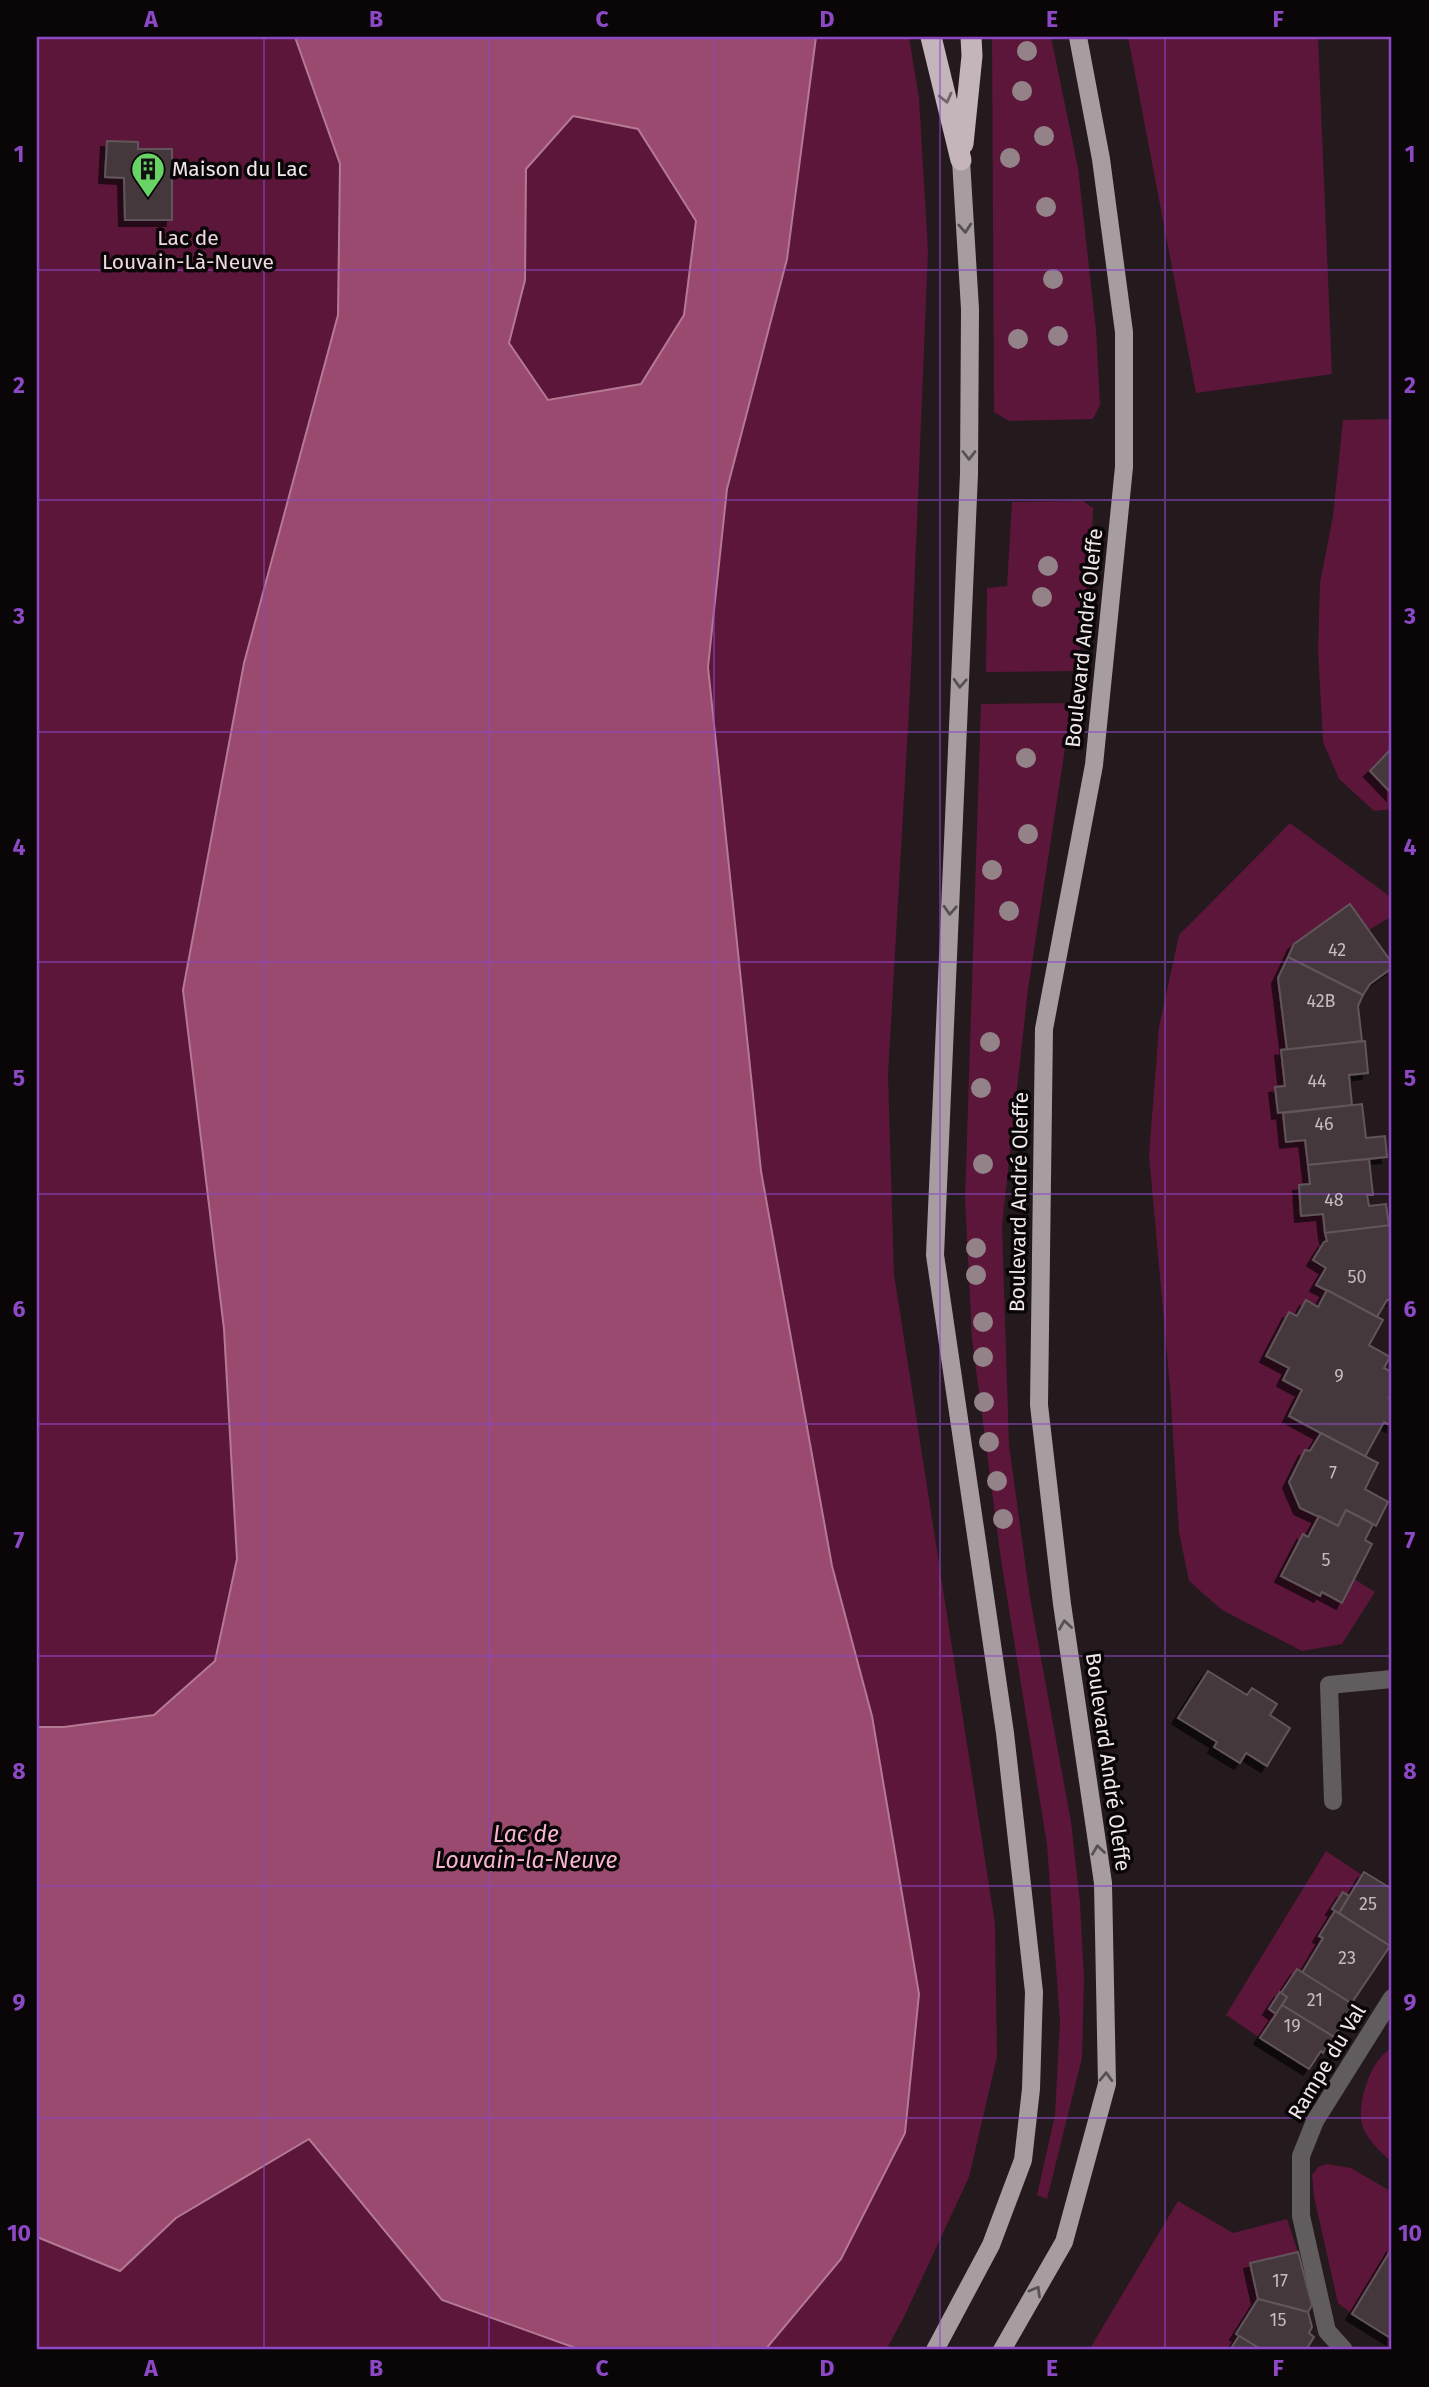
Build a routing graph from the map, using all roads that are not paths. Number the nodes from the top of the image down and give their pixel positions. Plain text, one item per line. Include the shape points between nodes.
1 (931, 37) edge
2 (971, 37) edge
3 (1078, 37) edge
4 (961, 160) junction
5 (1392, 1679) edge
6 (1333, 1801) dead end
7 (1392, 1998) edge
8 (935, 2350) edge
9 (1002, 2350) edge
10 (1344, 2350) edge

1 -> 4 highway
2 - 4 highway
9 -> 3 main road, Boulevard André Oleffe via 1064,2242 1107,2084 1103,1883 1062,1604 1039,1405 1044,1029 1094,765 1124,467 1124,332 1101,159
4 -> 8 main road via 970,309 969,474 935,1255 1005,1733 1034,1992 1023,2160 991,2245
5 - 6 street via 1329,1685
7 - 10 street, Rampe du Val via 1315,2121 1301,2156 1301,2216 1327,2331

